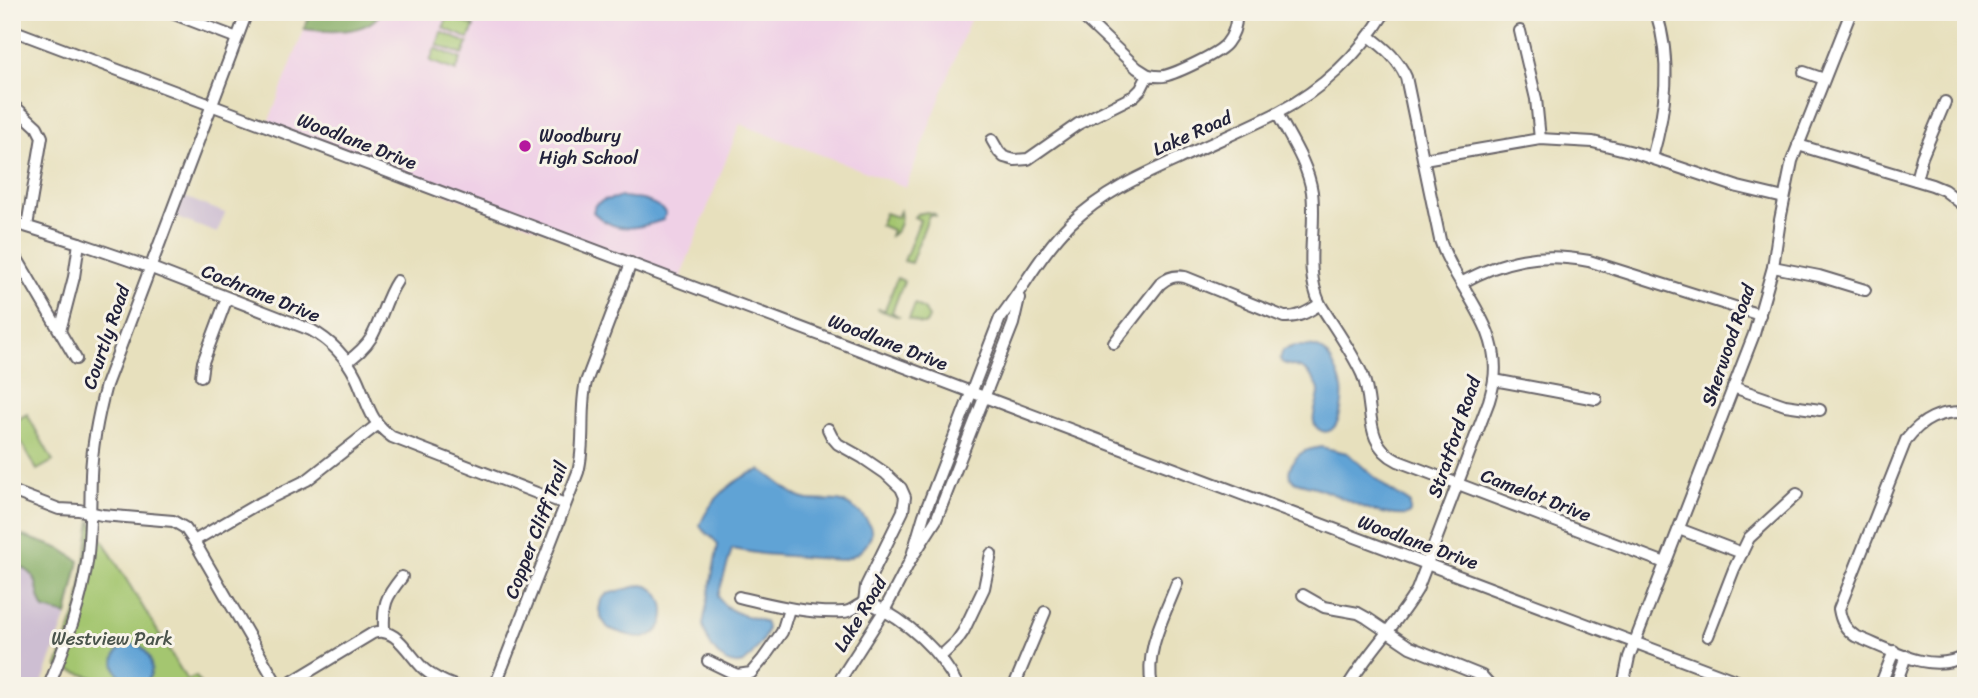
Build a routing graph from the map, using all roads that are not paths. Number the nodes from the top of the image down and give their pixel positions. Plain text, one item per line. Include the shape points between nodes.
1 (169, 12) edge
2 (247, 12) edge
3 (1078, 12) edge
4 (1237, 12) edge
5 (1385, 12) edge
6 (1656, 12) edge
7 (1851, 12) edge
8 (12, 30) edge
9 (1520, 31) dead end
10 (1368, 36) junction
11 (237, 38) junction
12 (1804, 72) dead end
13 (1148, 75) junction
14 (1824, 79) junction
15 (1945, 102) dead end
16 (12, 104) edge
17 (211, 105) junction
18 (1277, 113) junction
19 (1539, 139) junction
20 (992, 140) dead end
21 (1798, 145) junction
22 (1652, 158) junction
23 (1424, 159) junction
24 (1916, 180) junction
25 (1784, 198) junction
26 (1966, 207) edge
27 (12, 222) edge
28 (27, 226) junction
29 (79, 243) junction
30 (12, 250) edge
31 (631, 263) junction
32 (1773, 267) junction
33 (149, 268) junction
34 (397, 281) dead end
35 (1461, 283) junction
36 (1865, 290) dead end
37 (1020, 292) junction
38 (227, 298) junction
39 (1320, 304) junction
40 (1760, 315) junction
41 (61, 331) junction
42 (1114, 343) dead end
43 (76, 359) dead end
44 (347, 362) junction
45 (201, 376) dead end
46 (1494, 380) junction
47 (1733, 387) junction
48 (971, 392) junction
49 (984, 397) junction
50 (1596, 399) dead end
51 (1820, 410) dead end
52 (1966, 412) edge
53 (377, 425) junction
54 (828, 429) dead end
55 (1457, 483) junction
56 (12, 491) edge
57 (1797, 494) dead end
58 (565, 504) junction
59 (91, 513) junction
60 (1678, 529) junction
61 (194, 541) junction
62 (1742, 553) junction
63 (991, 554) dead end
64 (911, 559) junction
65 (1665, 563) junction
66 (1427, 564) junction
67 (402, 577) dead end
68 (1177, 583) dead end
69 (1303, 595) dead end
70 (739, 597) dead end
71 (864, 602) junction
72 (789, 609) junction
73 (884, 611) junction
74 (1045, 612) dead end
75 (384, 631) junction
76 (1388, 632) junction
77 (1708, 636) dead end
78 (1634, 642) junction
79 (1894, 651) junction
80 (1966, 655) edge
81 (940, 656) junction
82 (1906, 656) junction
83 (708, 662) dead end
84 (955, 685) edge
85 (49, 686) edge
86 (278, 686) edge
87 (285, 686) edge
88 (455, 686) edge
89 (495, 686) edge
90 (836, 686) edge
91 (1014, 686) edge
92 (1152, 686) edge
93 (1348, 686) edge
94 (1491, 686) edge
95 (1623, 686) edge
96 (1751, 686) edge
97 (1880, 686) edge
98 (1895, 686) edge

1 - 11 street
2 - 11 street, Courtly Road
3 - 13 street
4 - 13 street via 1232,35 1219,51 1171,74
5 - 10 street, Lake Road
6 - 22 street via 1666,78
7 - 14 street, Sherwood Road
8 - 17 street, Woodlane Drive
9 - 19 street via 1536,99
10 - 18 street, Lake Road via 1334,74
10 - 23 street, Stratford Road via 1401,65
11 - 17 street, Courtly Road
12 - 14 street
13 - 20 street via 1134,96 1071,128 1028,159 1004,157
14 - 21 street, Sherwood Road
15 - 24 street
16 - 28 street via 42,137
17 - 31 street, Woodlane Drive
17 - 33 street, Courtly Road
18 - 37 street, Lake Road via 1128,182 1098,201 1055,240
18 - 39 street, Camelot Drive via 1310,180 1311,282
19 - 22 street via 1593,142
19 - 23 street
21 - 24 street
21 - 25 street, Sherwood Road
22 - 25 street
23 - 35 street, Stratford Road via 1444,254
24 - 26 street via 1944,190
25 - 32 street, Sherwood Road
27 - 28 street, Cochrane Drive
28 - 29 street, Cochrane Drive
29 - 33 street, Cochrane Drive
29 - 41 street
30 - 41 street
31 - 48 street, Woodlane Drive
31 - 58 street, Copper Cliff Trail via 586,382 582,457
32 - 36 street
32 - 40 street, Sherwood Road
33 - 38 street, Cochrane Drive
33 - 59 street, Courtly Road via 101,403 92,460
34 - 44 street via 371,338
35 - 40 street via 1530,257 1569,257
35 - 46 street, Stratford Road via 1487,330
37 - 48 street, Lake Road via 1000,318
37 - 49 street, Lake Road via 1013,324
38 - 44 street, Cochrane Drive via 311,330
38 - 45 street
39 - 42 street via 1301,316 1284,317 1176,276 1160,284
39 - 55 street, Camelot Drive via 1362,373 1374,435 1383,451
40 - 47 street, Sherwood Road
41 - 43 street
44 - 53 street, Cochrane Drive
46 - 50 street
46 - 55 street, Stratford Road
47 - 51 street via 1785,405
47 - 60 street, Sherwood Road
48 - 49 street, Woodlane Drive
48 - 64 street, Lake Road
49 - 64 street, Lake Road via 936,520
49 - 66 street, Woodlane Drive
52 - 79 street via 1931,417 1906,440 1841,601 1840,617 1849,631
53 - 58 street via 400,442
53 - 61 street via 307,480
54 - 71 street via 838,444 881,471 905,497 900,518 865,588
55 - 65 street, Camelot Drive
55 - 66 street, Stratford Road
56 - 59 street via 59,509
57 - 62 street via 1750,537
58 - 89 street, Copper Cliff Trail
59 - 61 street via 173,521
59 - 85 street, Courtly Road via 78,608
60 - 62 street
60 - 65 street, Sherwood Road
61 - 86 street
62 - 77 street
63 - 81 street via 984,588 963,632
64 - 73 street, Lake Road
65 - 78 street, Sherwood Road
66 - 76 street, Stratford Road via 1417,590
66 - 78 street, Woodlane Drive
67 - 75 street via 385,602
68 - 92 street via 1152,649
69 - 76 street via 1324,607 1358,613
70 - 72 street
71 - 72 street via 845,612
71 - 73 street
72 - 83 street via 782,632 751,673 737,675
73 - 81 street via 917,633
73 - 90 street, Lake Road
74 - 91 street
75 - 87 street via 373,632
75 - 88 street via 429,673
76 - 93 street, Stratford Road
76 - 94 street via 1410,647 1482,676
78 - 95 street, Sherwood Road
78 - 96 street, Woodlane Drive
79 - 82 street
79 - 97 street
80 - 82 street via 1936,664
81 - 84 street
82 - 98 street

